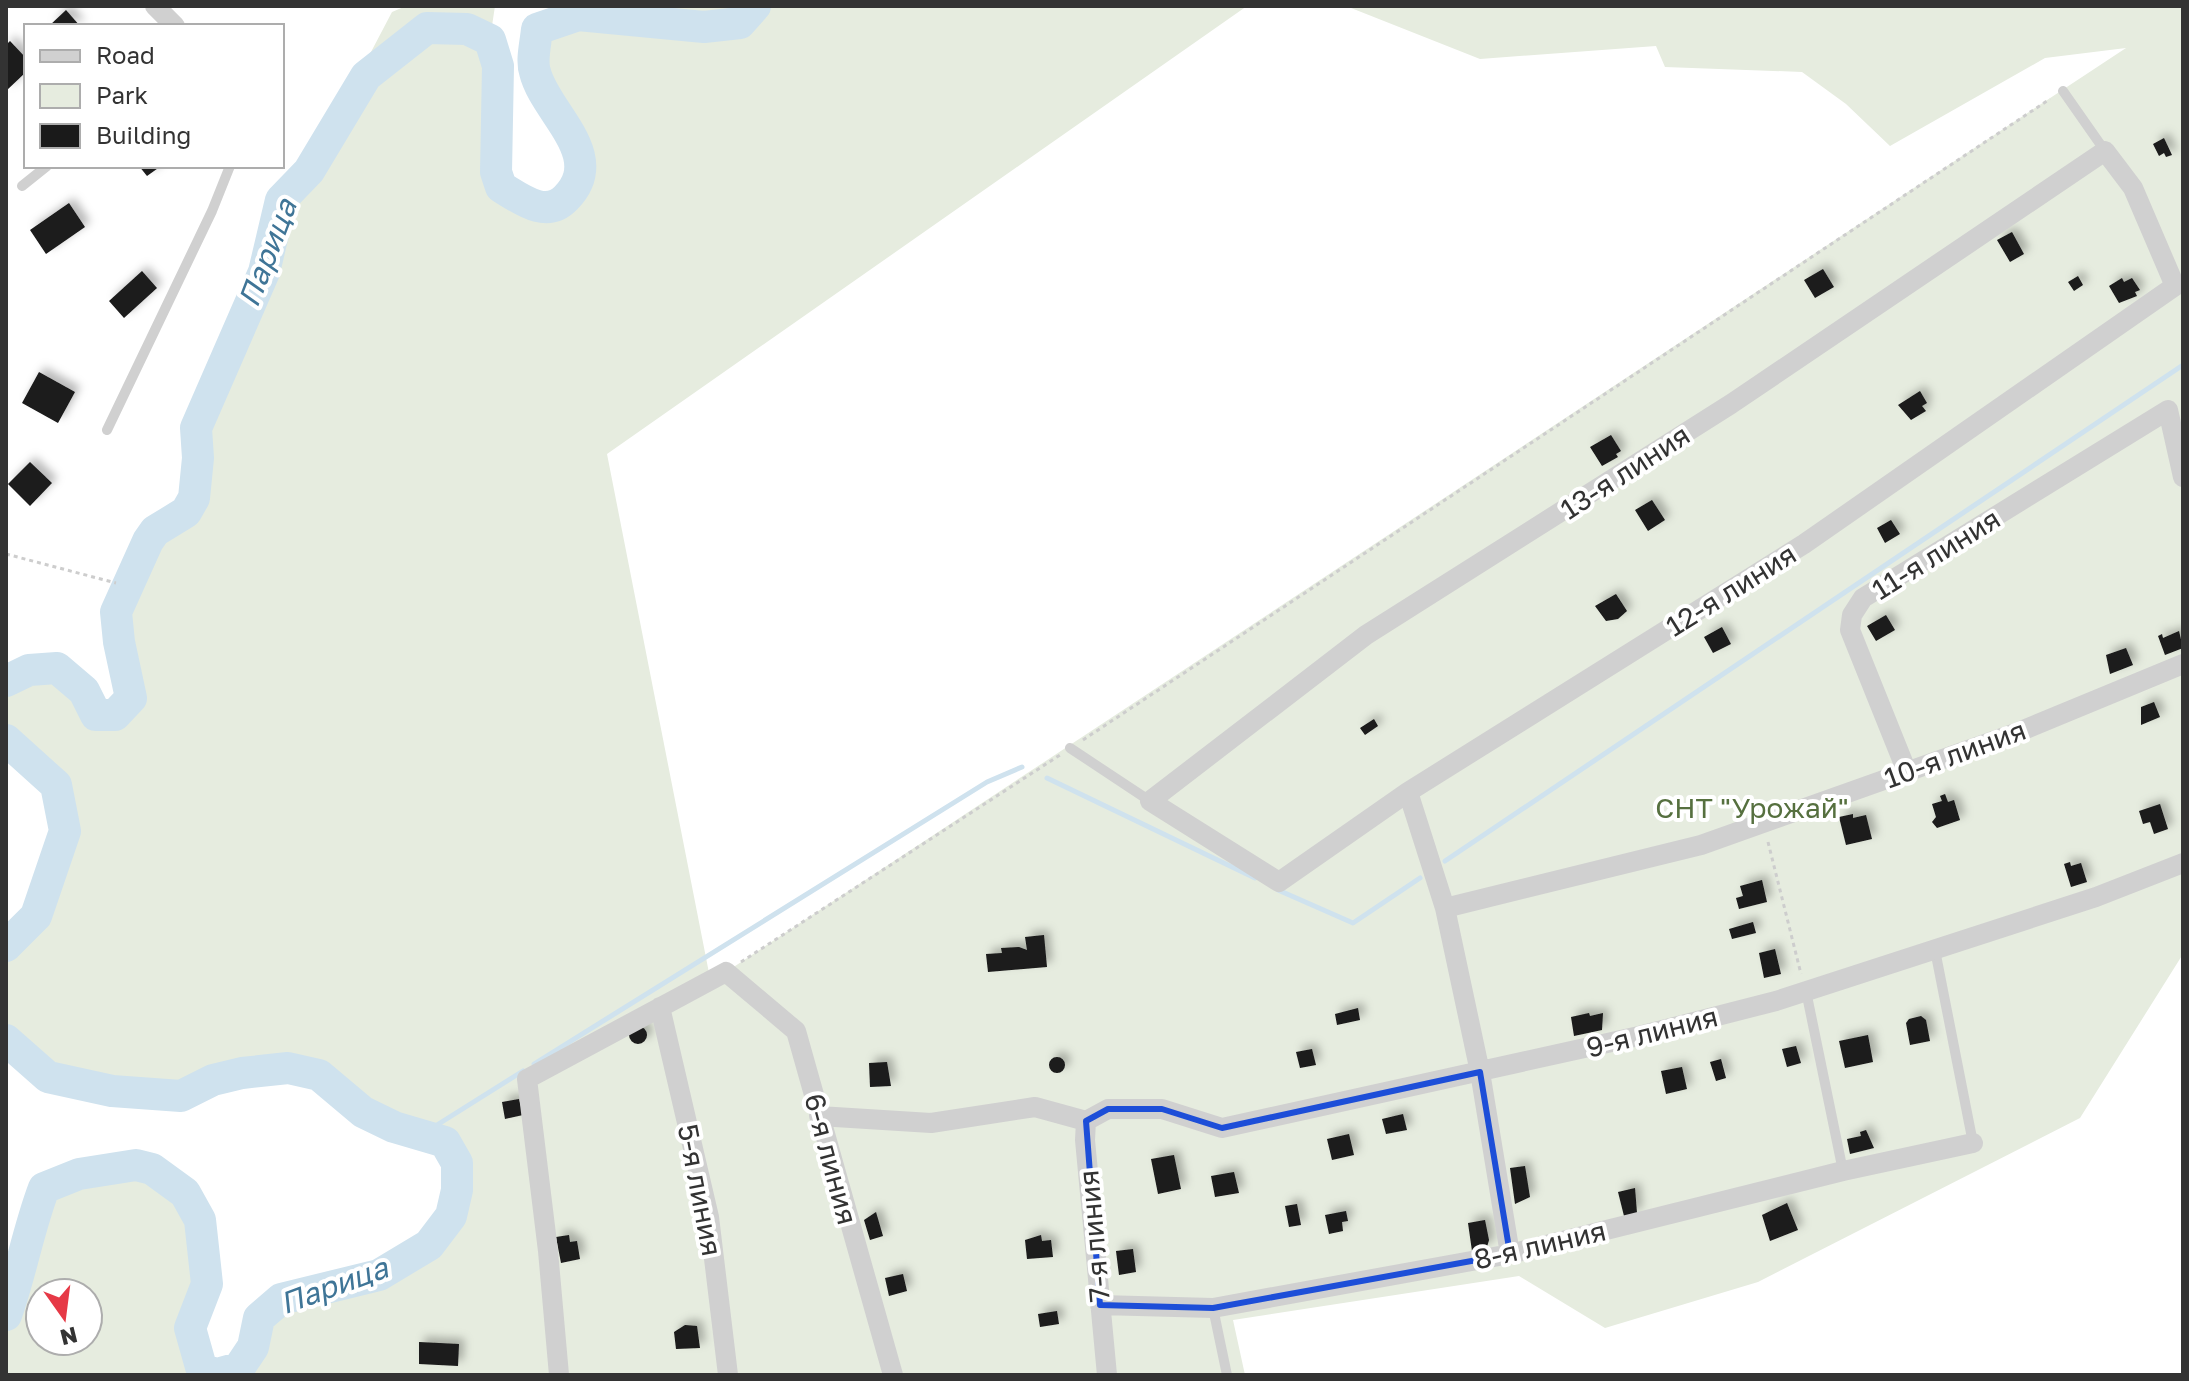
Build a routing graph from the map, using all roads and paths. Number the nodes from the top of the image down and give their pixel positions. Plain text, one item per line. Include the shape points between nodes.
1 (155, 6) edge
2 (173, 24) edge
3 (2063, 91) joint
4 (2105, 151) junction
5 (44, 168) edge
6 (229, 168) edge
7 (22, 186) dead end
8 (107, 430) dead end
9 (2183, 477) edge
10 (6, 554) edge
11 (116, 583) dead end
12 (2183, 664) edge
13 (1070, 748) junction
14 (1907, 772) junction
15 (1408, 792) junction
16 (1150, 801) junction
17 (1763, 823) junction
18 (2183, 863) edge
19 (1445, 908) junction
20 (1935, 950) junction
21 (726, 972) junction
22 (1806, 991) junction
23 (660, 1007) junction
24 (1480, 1072) junction
25 (819, 1116) junction
26 (1086, 1121) junction
27 (1973, 1143) joint
28 (1843, 1171) junction
29 (1510, 1254) junction
30 (1100, 1305) junction
31 (1213, 1308) junction
32 (559, 1375) edge
33 (728, 1375) edge
34 (893, 1375) edge
35 (1107, 1375) edge
36 (1227, 1375) edge

1 - 2 street
3 - 4 lane
3 - 13 path
4 - 15 street, 12-я линия via 2133,188 2175,286 1804,544
4 - 16 street, 13-я линия via 1731,404 1366,635
5 - 7 lane
6 - 8 lane
9 - 14 street, 11-я линия via 2168,410 1863,598 1850,630
10 - 11 path
12 - 14 street, 10-я линия
13 - 16 lane
13 - 21 path
14 - 17 street, 10-я линия
15 - 16 street, 12-я линия via 1279,882
15 - 19 street
17 - 19 street, 10-я линия via 1701,845
17 - 22 path
18 - 20 street, 9-я линия
19 - 24 street
20 - 22 street, 9-я линия
20 - 27 lane
21 - 23 street
21 - 25 street, 6-я линия via 796,1031
22 - 24 street, 9-я линия
22 - 28 lane
23 - 32 street via 527,1079
23 - 33 street, 5-я линия via 709,1217
24 - 26 street, 9-я линия via 1222,1128 1162,1109 1108,1109
24 - 29 street
25 - 26 street via 931,1123 1035,1107
25 - 34 street, 6-я линия
26 - 30 street, 7-я линия
27 - 28 street, 8-я линия
28 - 29 street, 8-я линия
29 - 31 street, 8-я линия
30 - 31 street, 8-я линия
30 - 35 street, 7-я линия
31 - 36 lane

